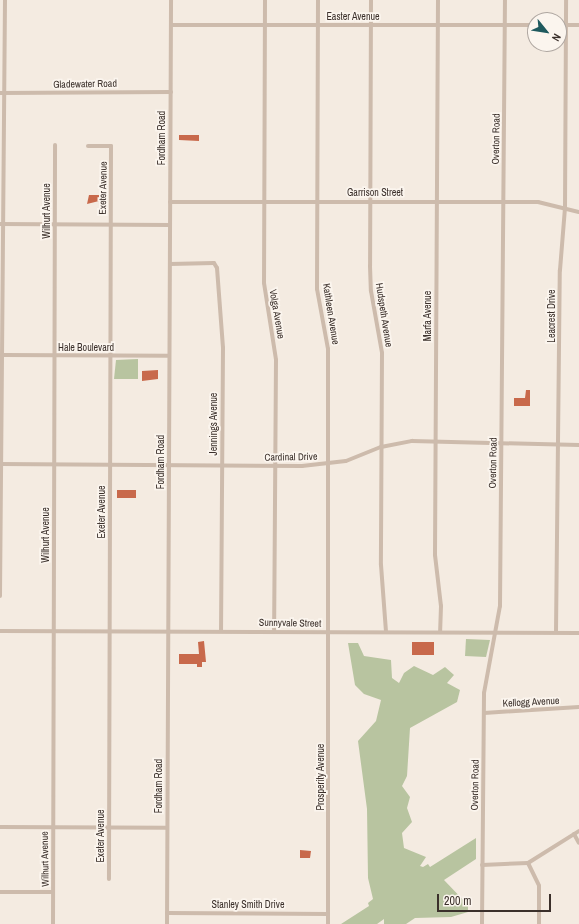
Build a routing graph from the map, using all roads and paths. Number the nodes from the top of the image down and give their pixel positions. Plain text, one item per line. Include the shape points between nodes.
1 (5, 0) edge
2 (171, 0) edge
3 (265, 0) edge
4 (318, 0) edge
5 (371, 0) edge
6 (438, 0) edge
7 (505, 0) edge
8 (566, 0) edge
9 (566, 12) edge
10 (171, 25) junction
11 (265, 25) junction
12 (318, 25) junction
13 (371, 25) junction
14 (438, 25) junction
15 (505, 25) junction
16 (527, 25) edge
17 (567, 25) edge
18 (579, 25) edge
19 (566, 52) edge
20 (171, 92) junction
21 (2, 93) edge
22 (55, 145) dead end
23 (88, 146) dead end
24 (264, 201) junction
25 (317, 201) junction
26 (370, 201) junction
27 (436, 201) junction
28 (170, 202) junction
29 (504, 202) junction
30 (565, 208) junction
31 (579, 212) edge
32 (2, 224) edge
33 (55, 225) junction
34 (111, 225) junction
35 (170, 225) junction
36 (170, 264) junction
37 (2, 300) edge
38 (4, 355) junction
39 (55, 356) junction
40 (111, 356) junction
41 (169, 356) junction
42 (2, 405) edge
43 (435, 441) junction
44 (501, 442) junction
45 (559, 443) junction
46 (579, 445) edge
47 (381, 447) junction
48 (2, 464) edge
49 (54, 464) junction
50 (328, 464) junction
51 (110, 465) junction
52 (169, 465) junction
53 (222, 466) junction
54 (275, 466) junction
55 (1, 523) edge
56 (0, 596) edge
57 (167, 630) junction
58 (221, 630) junction
59 (274, 630) junction
60 (0, 631) edge
61 (54, 631) junction
62 (110, 631) junction
63 (330, 631) junction
64 (386, 631) junction
65 (440, 632) junction
66 (556, 632) junction
67 (497, 633) junction
68 (579, 633) edge
69 (579, 707) edge
70 (484, 713) junction
71 (0, 827) edge
72 (52, 828) junction
73 (108, 828) junction
74 (167, 828) junction
75 (579, 831) edge
76 (574, 834) junction
77 (579, 843) edge
78 (528, 863) junction
79 (482, 865) junction
80 (109, 879) dead end
81 (0, 892) edge
82 (53, 892) junction
83 (167, 913) junction
84 (328, 914) junction
85 (53, 924) edge
86 (166, 924) edge
87 (328, 924) edge
88 (482, 924) edge
89 (540, 924) edge

1 - 21 street
2 - 10 street, Fordham Road
3 - 11 street, Volga Avenue
4 - 12 street, Kathleen Avenue
5 - 13 street, Hudspeth Avenue
6 - 14 street, Marfa Avenue
7 - 15 street, Overton Road
8 - 9 street, Leacrest Drive
10 - 11 street, Easter Avenue
10 - 20 street, Fordham Road
11 - 12 street, Easter Avenue
11 - 24 street, Volga Avenue
12 - 13 street, Easter Avenue
12 - 25 street, Kathleen Avenue
13 - 14 street, Easter Avenue
13 - 26 street, Hudspeth Avenue
14 - 15 street, Easter Avenue
14 - 27 street, Marfa Avenue
15 - 16 street, Easter Avenue
15 - 29 street, Overton Road
17 - 18 street
19 - 30 street, Leacrest Drive
20 - 21 street, Gladewater Road
20 - 28 street, Fordham Road
21 - 32 street
22 - 33 street, Wilhurt Avenue
23 - 34 street, Exeter Avenue via 111,146
24 - 25 street, Garrison Street
24 - 28 street, Garrison Street
24 - 54 street, Volga Avenue via 264,291 275,350
25 - 26 street, Garrison Street
25 - 50 street, Kathleen Avenue via 317,289 328,349
26 - 27 street, Garrison Street
26 - 47 street, Hudspeth Avenue via 371,291 382,353
27 - 29 street, Garrison Street
27 - 43 street, Marfa Avenue
28 - 35 street, Fordham Road
29 - 30 street, Garrison Street via 538,202
29 - 44 street, Overton Road
30 - 31 street, Garrison Street
30 - 45 street, Leacrest Drive via 560,270
32 - 33 street
32 - 37 street
33 - 34 street
33 - 39 street, Wilhurt Avenue
34 - 35 street
34 - 40 street, Exeter Avenue
35 - 36 street, Fordham Road
36 - 41 street, Fordham Road
36 - 53 street, Jennings Avenue via 214,263 216,268 223,348
37 - 38 street
38 - 39 street, Hale Boulevard
38 - 42 street
39 - 40 street, Hale Boulevard
39 - 49 street, Wilhurt Avenue
40 - 41 street, Hale Boulevard
40 - 51 street, Exeter Avenue
41 - 52 street, Fordham Road
42 - 48 street
43 - 44 street, Cardinal Drive
43 - 47 street, Cardinal Drive
43 - 65 street, Marfa Avenue via 435,555 441,606
44 - 45 street, Cardinal Drive
44 - 67 street, Overton Road
45 - 46 street, Cardinal Drive
45 - 66 street, Leacrest Drive
47 - 50 street, Cardinal Drive
47 - 64 street, Hudspeth Avenue via 381,565
48 - 49 street, Cardinal Drive
48 - 55 street
49 - 51 street, Cardinal Drive
49 - 61 street, Wilhurt Avenue
50 - 54 street, Cardinal Drive
50 - 63 street, Kathleen Avenue
51 - 52 street, Cardinal Drive
51 - 62 street, Exeter Avenue
52 - 53 street, Cardinal Drive
52 - 57 street, Fordham Road
53 - 54 street, Cardinal Drive
53 - 58 street, Jennings Avenue
54 - 59 street, Volga Avenue
55 - 56 street
57 - 58 street, Sunnyvale Street
57 - 62 street, Sunnyvale Street
57 - 74 street, Fordham Road
58 - 59 street, Sunnyvale Street
59 - 63 street, Sunnyvale Street
60 - 61 street, Sunnyvale Street
61 - 62 street, Sunnyvale Street
61 - 72 street, Wilhurt Avenue
62 - 73 street, Exeter Avenue
63 - 64 street, Sunnyvale Street
63 - 84 street, Prosperity Avenue
64 - 65 street, Sunnyvale Street
65 - 67 street, Sunnyvale Street
66 - 67 street, Sunnyvale Street
66 - 68 street, Sunnyvale Street
67 - 70 street, Overton Road via 485,682
69 - 70 street, Kellogg Avenue
70 - 79 street, Overton Road
71 - 72 street
72 - 73 street
72 - 82 street, Wilhurt Avenue
73 - 74 street
73 - 80 street, Exeter Avenue
74 - 83 street, Fordham Road
75 - 76 street
76 - 77 street
76 - 78 street
78 - 79 street
78 - 89 street via 539,886
79 - 88 street, Overton Road
81 - 82 street
82 - 85 street, Wilhurt Avenue
83 - 84 street, Stanley Smith Drive
83 - 86 street, Fordham Road
84 - 87 street, Prosperity Avenue

